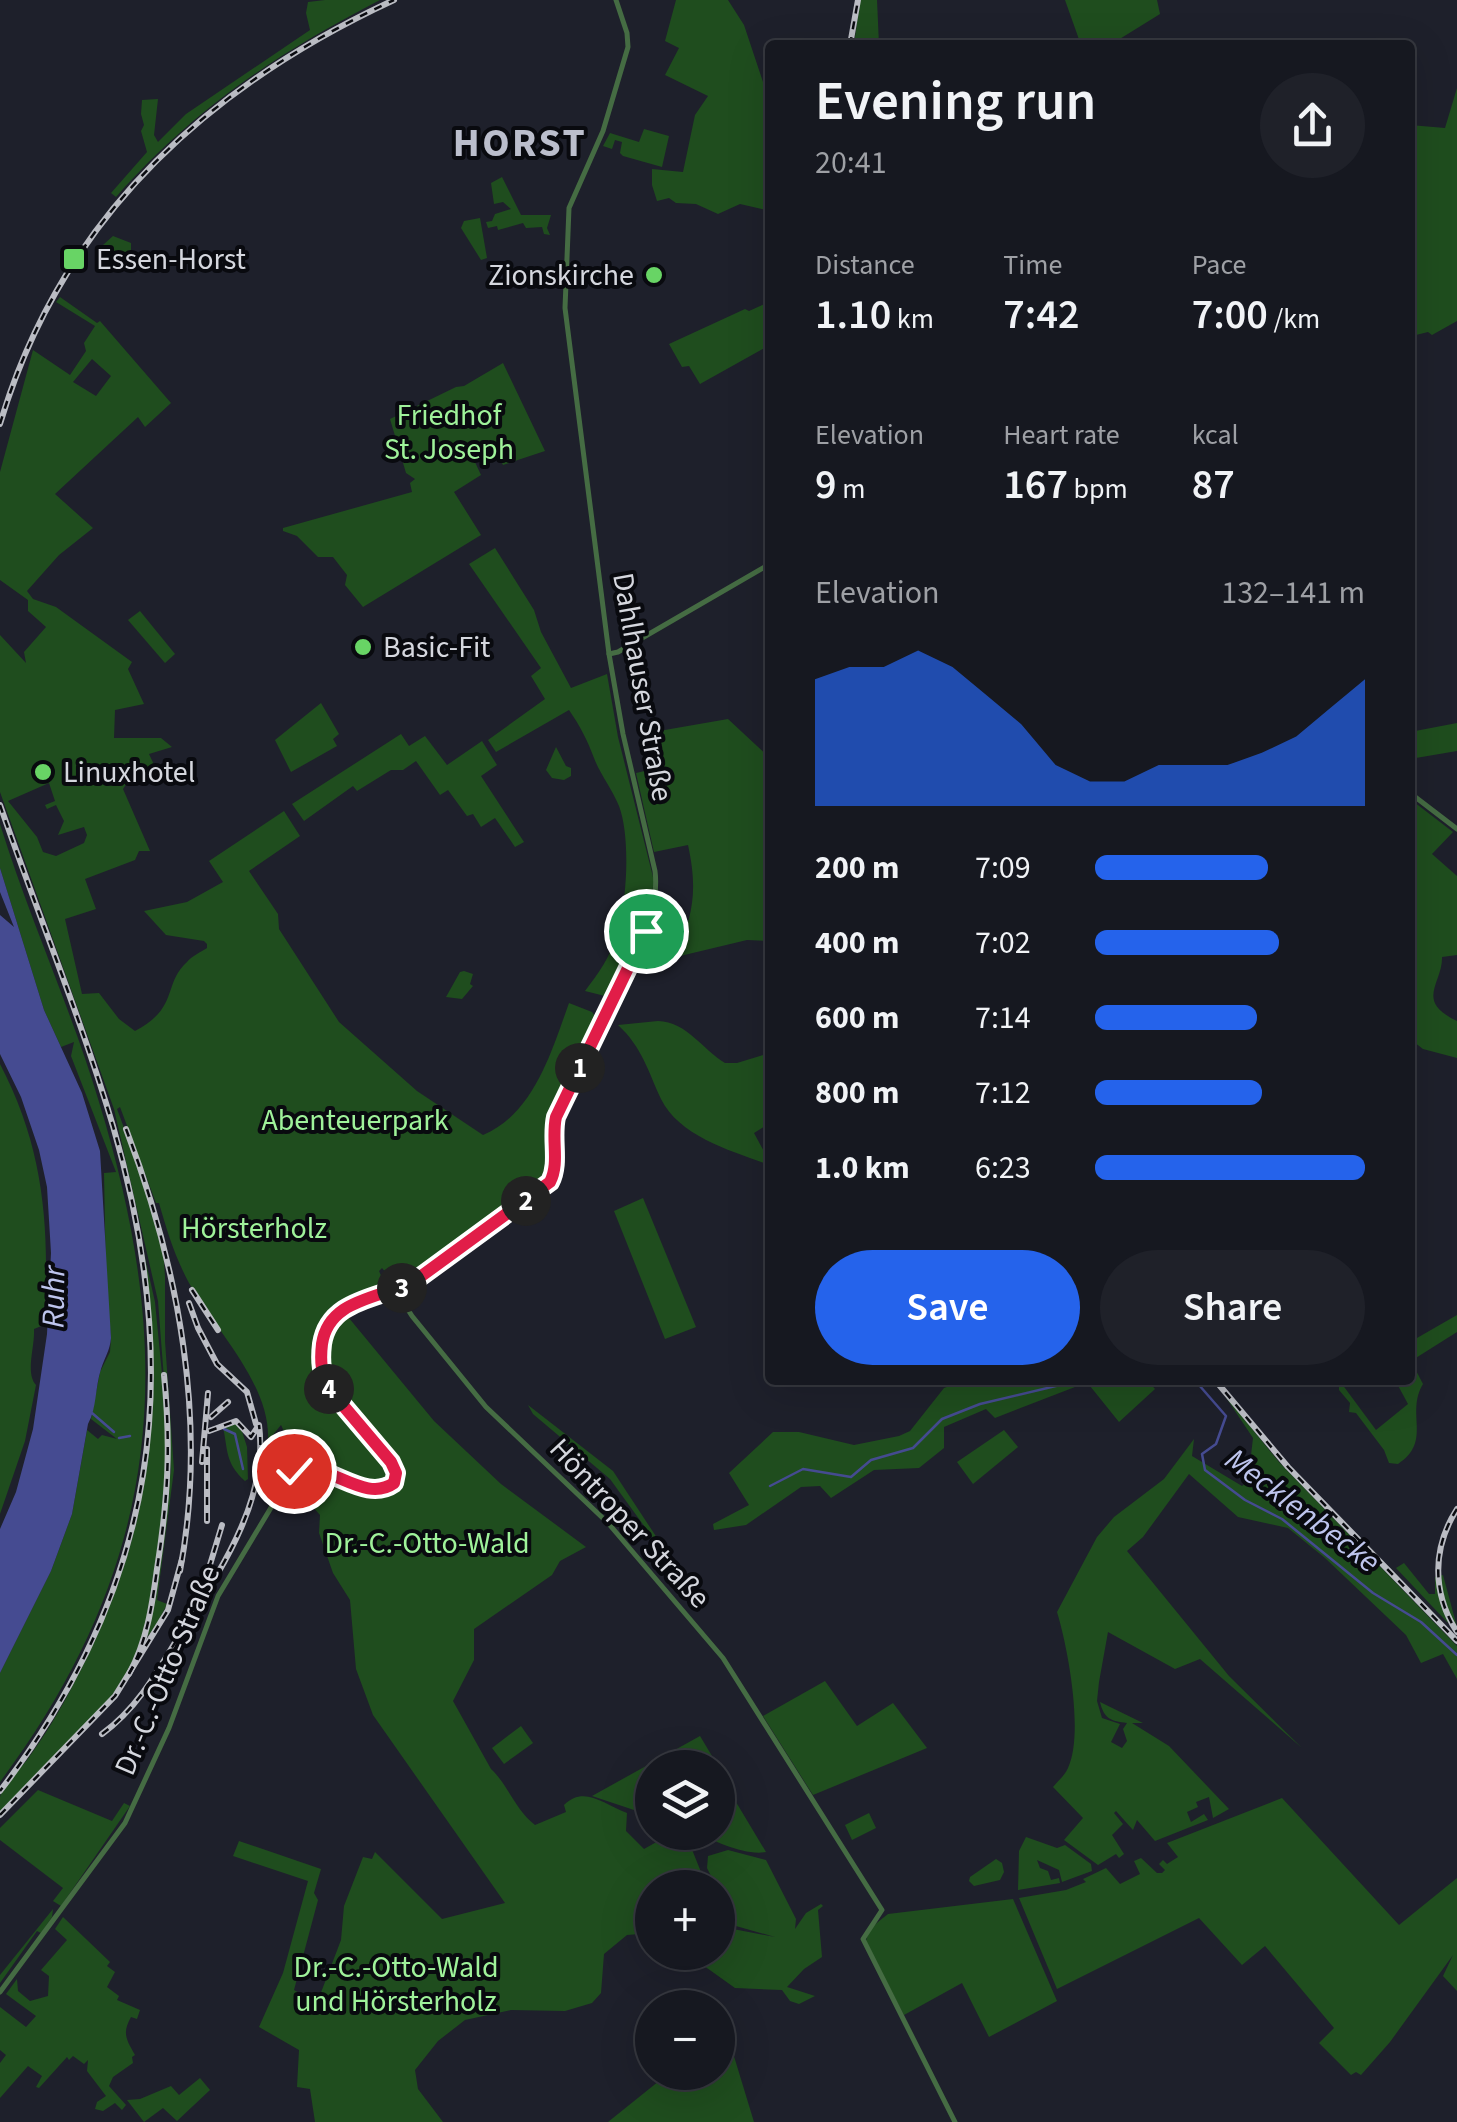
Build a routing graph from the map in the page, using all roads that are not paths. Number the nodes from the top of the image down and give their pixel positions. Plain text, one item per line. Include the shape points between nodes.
1 (616, 0) edge
2 (765, 567) edge
3 (609, 654) junction
4 (1415, 797) edge
5 (1457, 829) edge
6 (396, 1291) junction
7 (0, 1992) edge
8 (956, 2122) edge

1 - 3 street, Dahlhauser Straße via 628,46 603,131 569,208 565,297
2 - 3 street
3 - 6 street, Dahlhauser Straße via 656,871 652,917 556,1117 553,1178
4 - 5 street
6 - 7 street, Dr.-C.-Otto-Straße via 366,1298 331,1320 324,1331 322,1374 391,1462 394,1483 375,1490 302,1468 290,1476 218,1596 125,1823
6 - 8 street, Höntroper Straße via 486,1407 608,1523 723,1658 882,1910 862,1939

